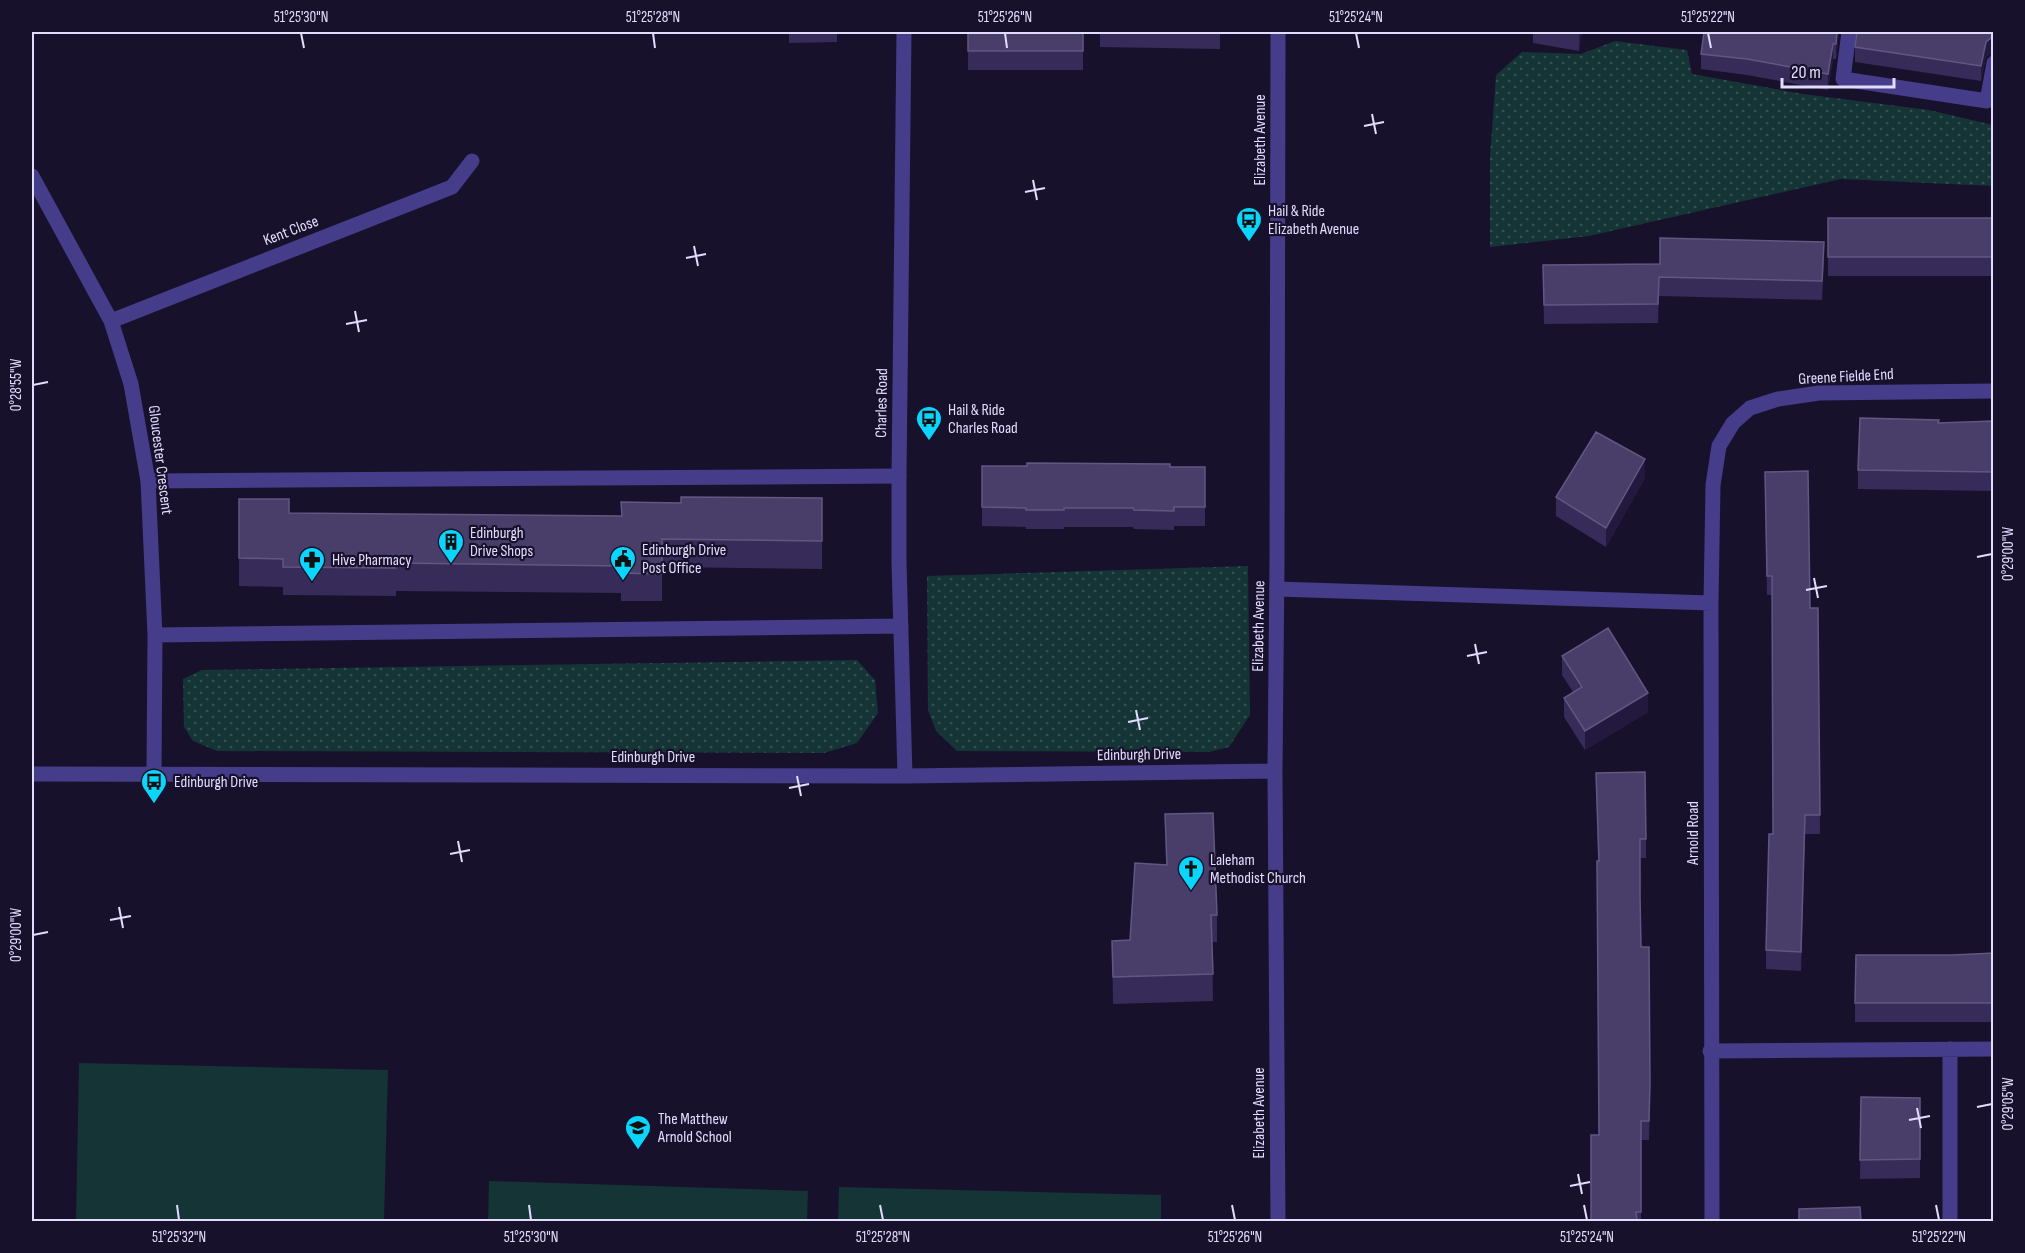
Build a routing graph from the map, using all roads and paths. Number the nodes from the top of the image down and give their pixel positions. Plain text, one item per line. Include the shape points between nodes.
1 (904, 32) edge
2 (1278, 32) edge
3 (1849, 32) edge
4 (1994, 63) edge
5 (472, 161) dead end
6 (32, 176) edge
7 (111, 321) junction
8 (1994, 391) edge
9 (1719, 446) joint
10 (899, 476) junction
11 (148, 481) junction
12 (1277, 589) junction
13 (1711, 603) junction
14 (901, 626) junction
15 (155, 635) junction
16 (1275, 771) junction
17 (154, 773) junction
18 (32, 774) edge
19 (905, 776) junction
20 (1950, 1049) junction
21 (1994, 1049) edge
22 (1710, 1051) junction
23 (1278, 1221) edge
24 (1712, 1221) edge
25 (1950, 1221) edge

1 - 10 street, Charles Road
2 - 12 street, Elizabeth Avenue
3 - 4 street via 1842,79 1987,101
5 - 7 street, Kent Close via 452,188
6 - 7 street, Gloucester Crescent
7 - 11 street, Gloucester Crescent via 131,384
8 - 9 street, Greene Fielde End via 1819,393 1778,399 1750,408 1733,423
9 - 13 street, Arnold Road via 1713,485
10 - 11 street
10 - 14 street, Charles Road
11 - 15 street, Gloucester Crescent
12 - 13 street
12 - 16 street, Elizabeth Avenue
13 - 22 street, Arnold Road
14 - 15 street
14 - 19 street, Charles Road
15 - 17 street, Gloucester Crescent
16 - 19 street, Edinburgh Drive
16 - 23 street, Elizabeth Avenue
17 - 18 street, Edinburgh Drive
17 - 19 street, Edinburgh Drive
20 - 21 street
20 - 22 street
20 - 25 street
22 - 24 street, Arnold Road

